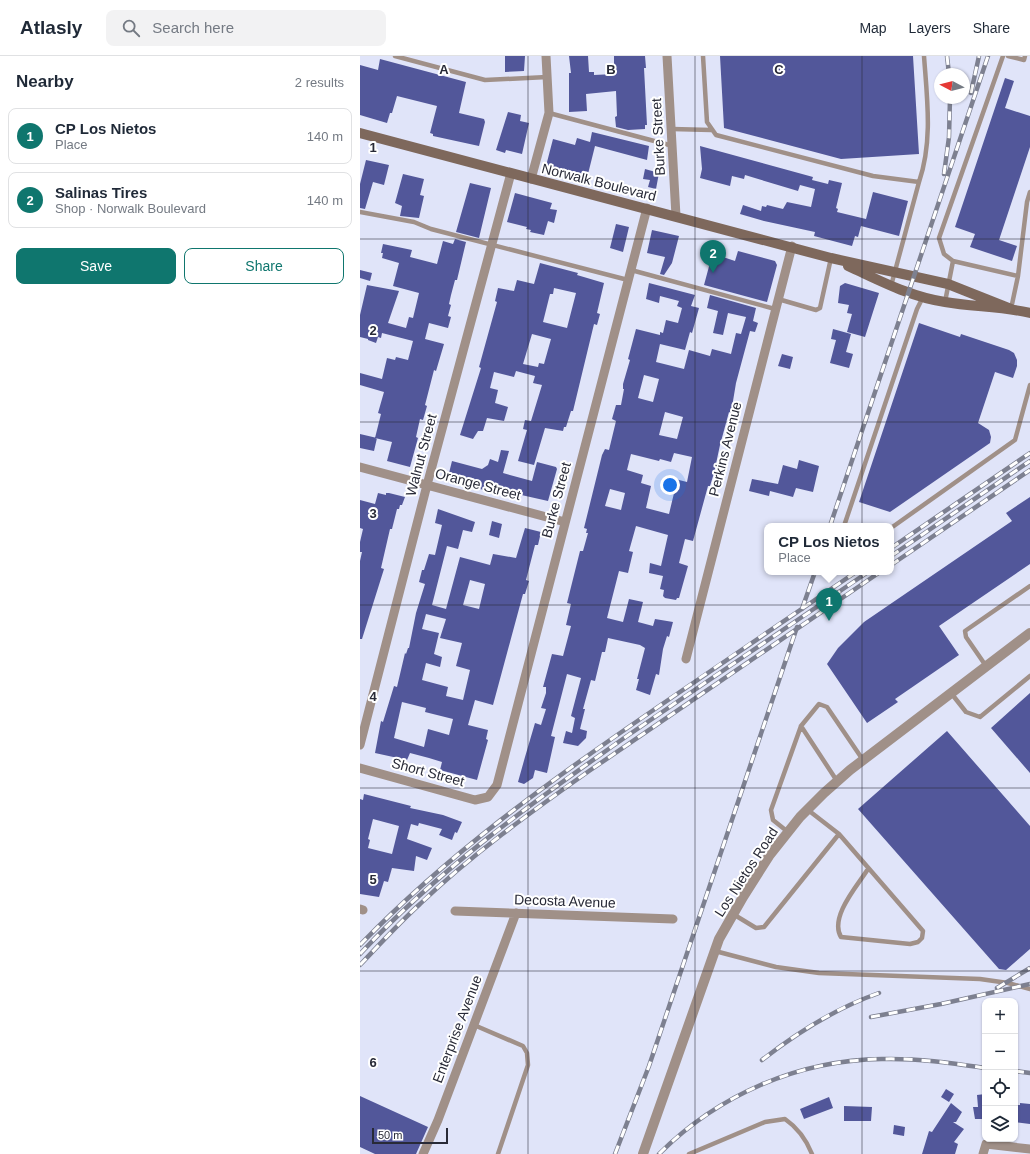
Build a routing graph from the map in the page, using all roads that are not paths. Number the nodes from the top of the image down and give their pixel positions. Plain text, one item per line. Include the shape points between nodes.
1 (395, 56) edge
2 (546, 56) edge
3 (667, 56) edge
4 (703, 56) edge
5 (924, 56) edge
6 (1003, 56) edge
7 (1008, 56) edge
8 (1025, 56) edge
9 (547, 77) junction
10 (549, 112) junction
11 (672, 129) junction
12 (711, 130) junction
13 (360, 133) edge
14 (672, 146) junction
15 (511, 173) junction
16 (531, 179) junction
17 (919, 182) junction
18 (1030, 192) edge
19 (647, 208) junction
20 (360, 212) edge
21 (676, 216) junction
22 (492, 245) junction
23 (792, 246) junction
24 (831, 258) junction
25 (953, 261) junction
26 (631, 270) junction
27 (895, 271) junction
28 (1018, 276) junction
29 (628, 280) junction
30 (948, 284) junction
31 (891, 286) junction
32 (923, 297) junction
33 (945, 302) junction
34 (777, 304) junction
35 (1011, 308) junction
36 (1030, 313) edge
37 (1030, 385) edge
38 (360, 467) edge
39 (427, 485) junction
40 (565, 522) junction
41 (845, 523) edge
42 (894, 526) edge
43 (1030, 586) edge
44 (1030, 633) edge
45 (686, 659) dead end
46 (986, 666) junction
47 (1030, 676) edge
48 (951, 693) junction
49 (801, 726) junction
50 (360, 745) edge
51 (863, 760) junction
52 (360, 768) edge
53 (837, 782) junction
54 (488, 797) joint
55 (808, 810) junction
56 (788, 832) junction
57 (839, 834) junction
58 (868, 870) junction
59 (455, 912) dead end
60 (516, 913) junction
61 (733, 914) junction
62 (673, 919) dead end
63 (715, 951) junction
64 (1030, 989) edge
65 (474, 1025) junction
66 (1030, 1149) edge
67 (423, 1154) edge
68 (498, 1154) edge
69 (643, 1154) edge
70 (689, 1154) edge
71 (812, 1154) edge
72 (983, 1154) edge

1 - 9 lane via 485,80
2 - 9 street
3 - 11 street, Burke Street
4 - 12 lane via 707,122
5 - 17 lane via 928,149
6 - 25 lane via 939,238 944,254
7 - 8 lane via 1024,60
9 - 10 street
10 - 14 lane
10 - 16 street
11 - 12 lane
11 - 14 street, Burke Street
12 - 17 lane via 716,135 873,176
13 - 15 main road, Norwalk Boulevard
14 - 21 street, Burke Street
15 - 16 main road, Norwalk Boulevard
15 - 22 street, Walnut Street
16 - 19 main road, Norwalk Boulevard
17 - 27 lane
18 - 28 lane
19 - 21 main road, Norwalk Boulevard
19 - 26 street, Burke Street
20 - 22 lane via 414,222
21 - 23 main road, Norwalk Boulevard
22 - 29 lane
22 - 39 street, Walnut Street
23 - 24 main road, Norwalk Boulevard
23 - 34 street, Perkins Avenue
24 - 27 main road, Norwalk Boulevard
24 - 31 main road, Norwalk Boulevard
24 - 34 lane via 820,308 816,310
25 - 28 lane
25 - 30 lane
26 - 29 street, Burke Street
26 - 34 lane
27 - 30 main road, Norwalk Boulevard
27 - 31 lane
28 - 35 lane
29 - 40 street, Burke Street
30 - 33 lane
30 - 35 main road, Norwalk Boulevard
31 - 32 main road, Norwalk Boulevard
32 - 33 main road, Norwalk Boulevard
32 - 41 lane via 889,388
33 - 35 main road, Norwalk Boulevard
34 - 45 street, Perkins Avenue
35 - 36 main road, Norwalk Boulevard
37 - 42 lane via 1015,440
38 - 39 street, Orange Street
39 - 40 street, Orange Street
39 - 50 street, Walnut Street
40 - 54 street, Burke Street via 497,785
43 - 46 lane via 965,631 966,637
44 - 46 street, Los Nietos Road
46 - 48 street, Los Nietos Road
47 - 48 lane via 980,717 966,712
48 - 51 street, Los Nietos Road
49 - 51 lane via 819,704 827,707
49 - 53 lane
49 - 56 lane via 771,810 773,820
51 - 53 street, Los Nietos Road
52 - 54 street, Short Street via 475,800
53 - 55 street, Los Nietos Road
55 - 56 street, Los Nietos Road
55 - 57 lane
56 - 61 street, Los Nietos Road via 769,856
57 - 58 lane
57 - 61 lane via 764,927 756,928
58 - 58 lane via 923,931 918,942 910,944 841,937 838,932 841,910
59 - 60 street, Decosta Avenue
60 - 62 street, Decosta Avenue
60 - 65 street, Enterprise Avenue
61 - 63 street, Los Nietos Road
63 - 64 lane via 776,967 819,973 980,979
63 - 69 street, Los Nietos Road
65 - 67 street, Enterprise Avenue
65 - 68 lane via 523,1046 527,1054 528,1065
66 - 72 street via 986,1144
70 - 71 lane via 765,1122 785,1119 795,1126

